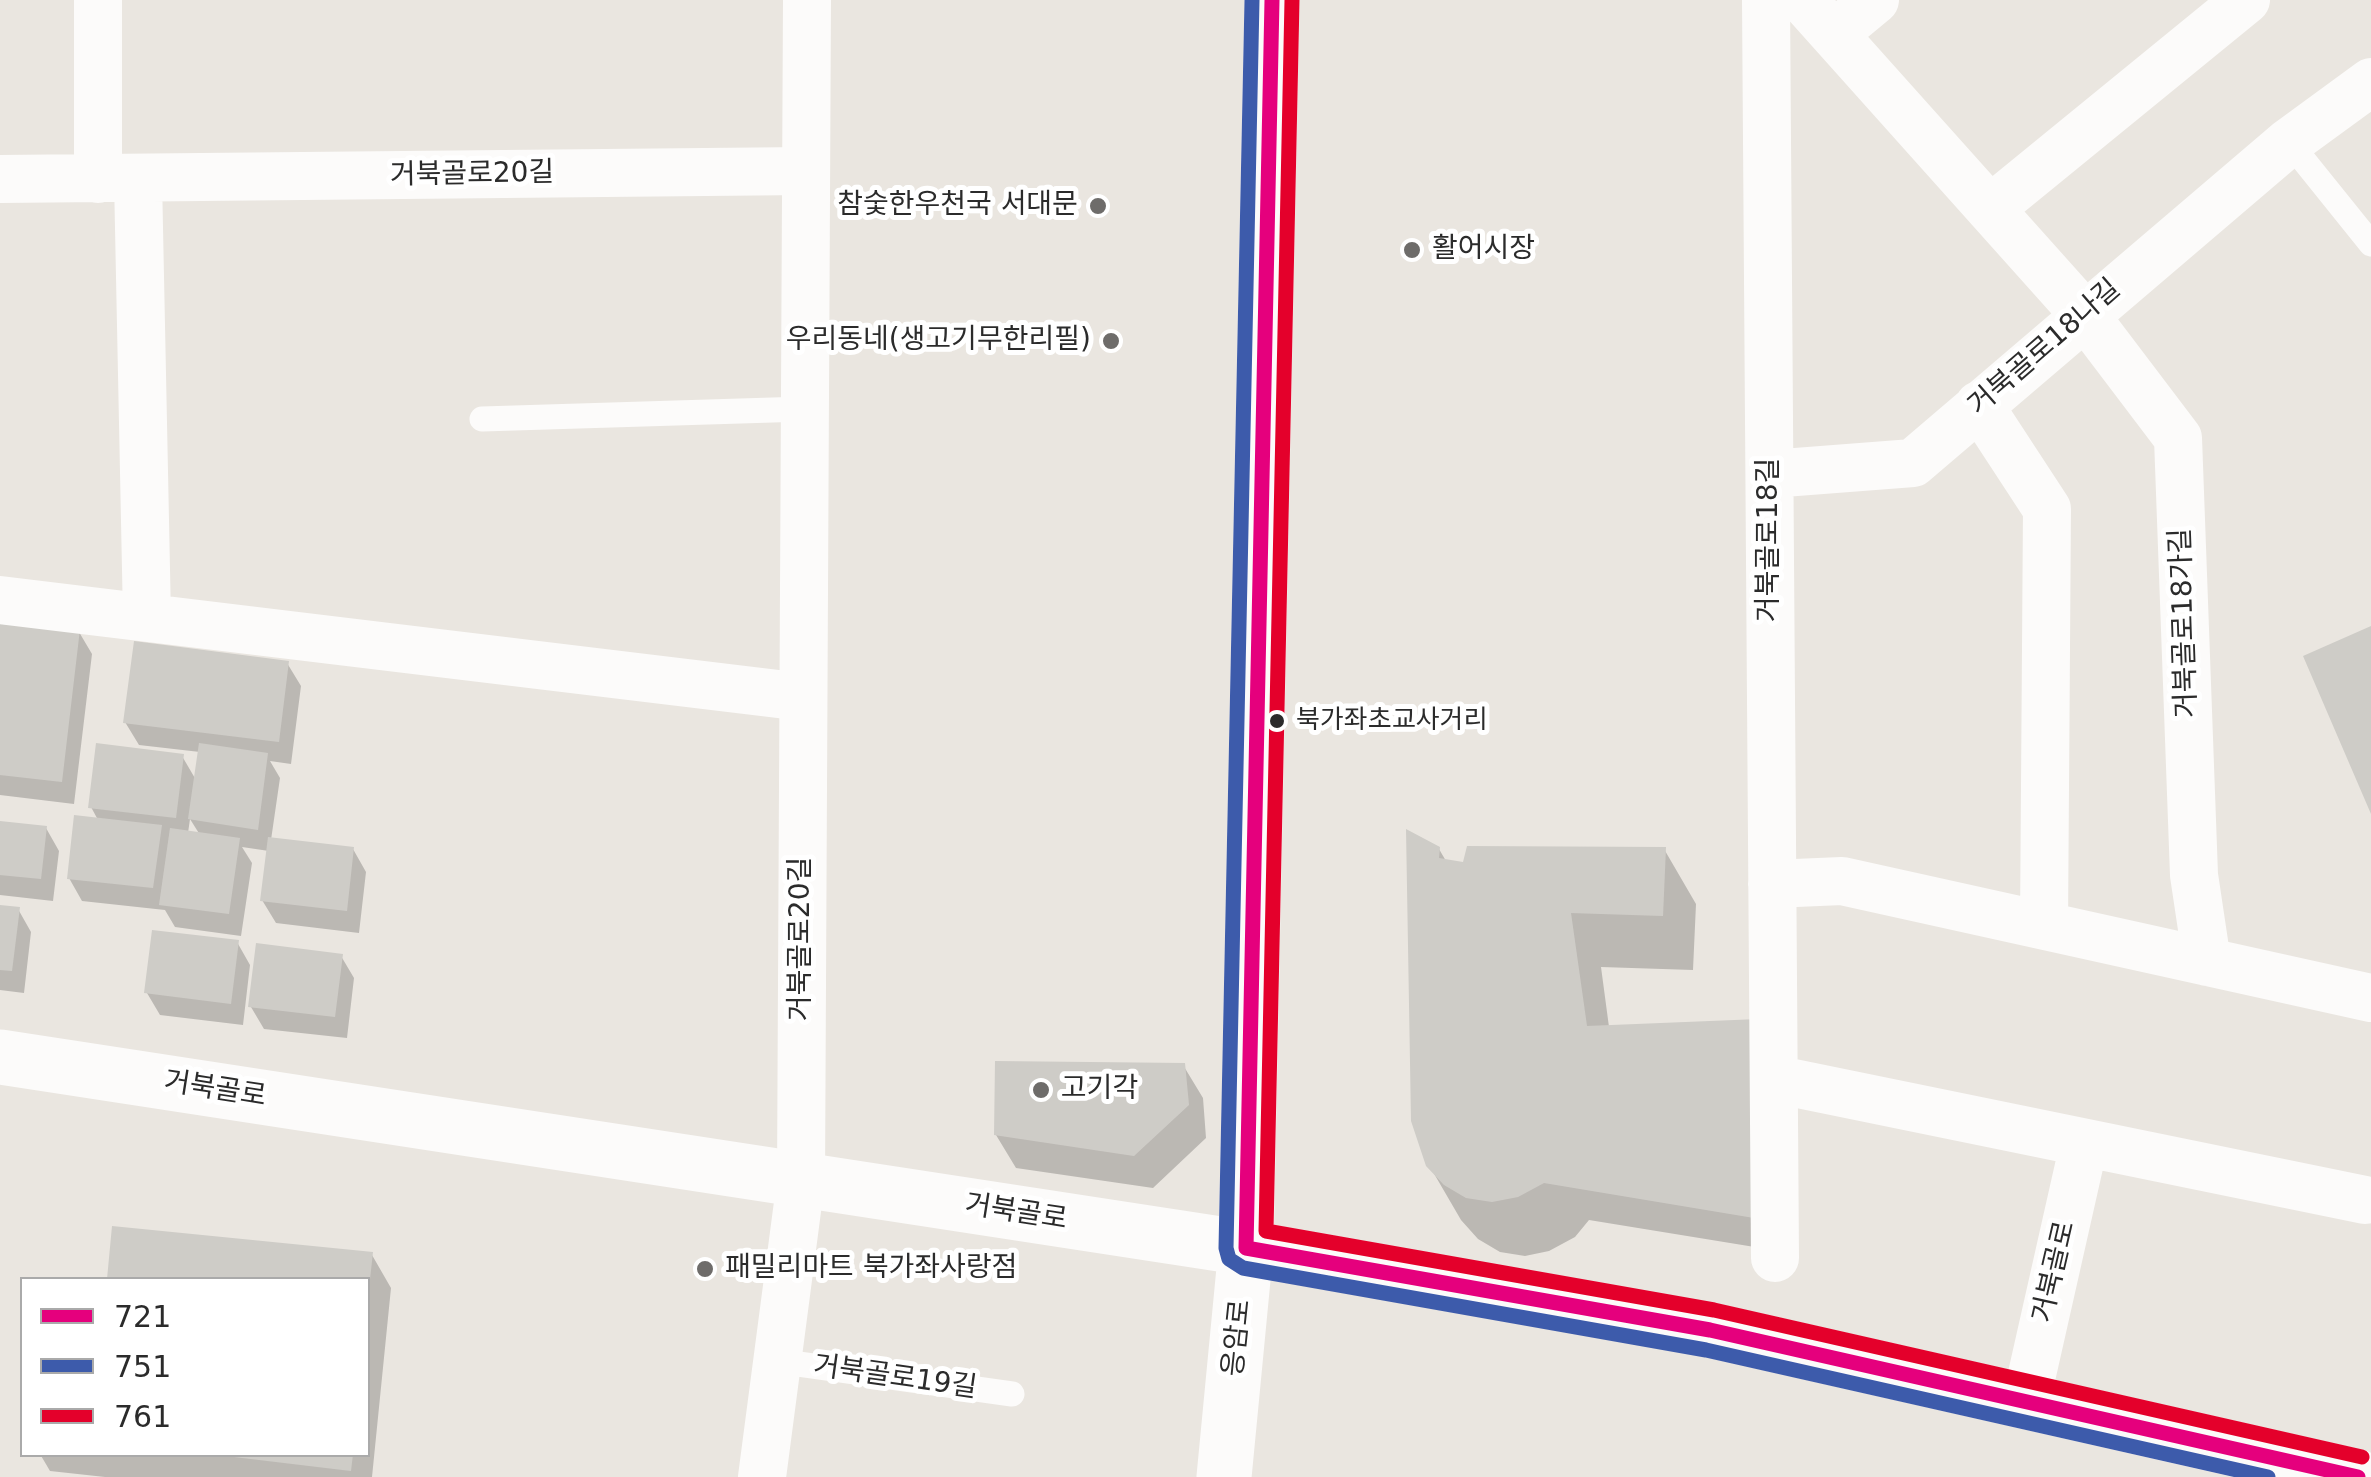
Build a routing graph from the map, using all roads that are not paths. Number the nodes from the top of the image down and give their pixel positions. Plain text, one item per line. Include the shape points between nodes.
1 (98, 0) edge
2 (806, 0) edge
3 (1272, 0) edge
4 (1766, 0) edge
5 (1875, 0) edge
6 (2246, 0) edge
7 (1818, 17) edge
8 (2371, 82) edge
9 (2289, 142) junction
10 (806, 171) junction
11 (0, 178) edge
12 (118, 179) junction
13 (1990, 209) junction
14 (2371, 244) edge
15 (2084, 314) junction
16 (1979, 406) junction
17 (805, 409) junction
18 (482, 419) dead end
19 (1770, 474) junction
20 (0, 600) edge
21 (147, 618) junction
22 (803, 698) junction
23 (1772, 884) junction
24 (2044, 926) junction
25 (2207, 962) junction
26 (2371, 998) edge
27 (0, 1057) edge
28 (1774, 1079) junction
29 (2084, 1144) junction
30 (800, 1180) junction
31 (2365, 1200) dead end
32 (1246, 1248) junction
33 (1775, 1258) dead end
34 (777, 1361) junction
35 (1012, 1394) dead end
36 (2026, 1400) junction
37 (762, 1477) edge
38 (1224, 1477) edge
39 (2358, 1477) edge

1 - 12 street
2 - 10 street, 거북골로20길
3 - 32 main road, 응암로
4 - 19 street, 거북골로18길
5 - 7 street
6 - 13 street
7 - 13 street
8 - 9 street, 거북골로18나길
9 - 14 lane
9 - 15 street, 거북골로18나길
10 - 12 street, 거북골로20길
10 - 17 street, 거북골로20길
11 - 12 street, 거북골로20길
12 - 21 street
13 - 15 street
15 - 16 street, 거북골로18나길
15 - 25 street, 거북골로18가길 via 2178,438 2194,875
16 - 19 street, 거북골로18나길 via 1913,463
16 - 24 street via 2047,509
17 - 18 lane
17 - 22 street, 거북골로20길
19 - 23 street, 거북골로18길
20 - 21 street
21 - 22 street
22 - 30 street, 거북골로20길
23 - 24 street via 1842,881
23 - 28 street, 거북골로18길
24 - 25 street
25 - 26 street
27 - 30 main road, 거북골로
28 - 29 street
28 - 33 street, 거북골로18길
29 - 31 street
29 - 36 street, 거북골로
30 - 32 main road, 거북골로
30 - 34 street, 거북골로19길
32 - 36 main road, 거북골로 via 1710,1330
32 - 38 main road, 응암로
34 - 35 lane, 거북골로19길
34 - 37 street, 거북골로19길
36 - 39 main road, 거북골로

